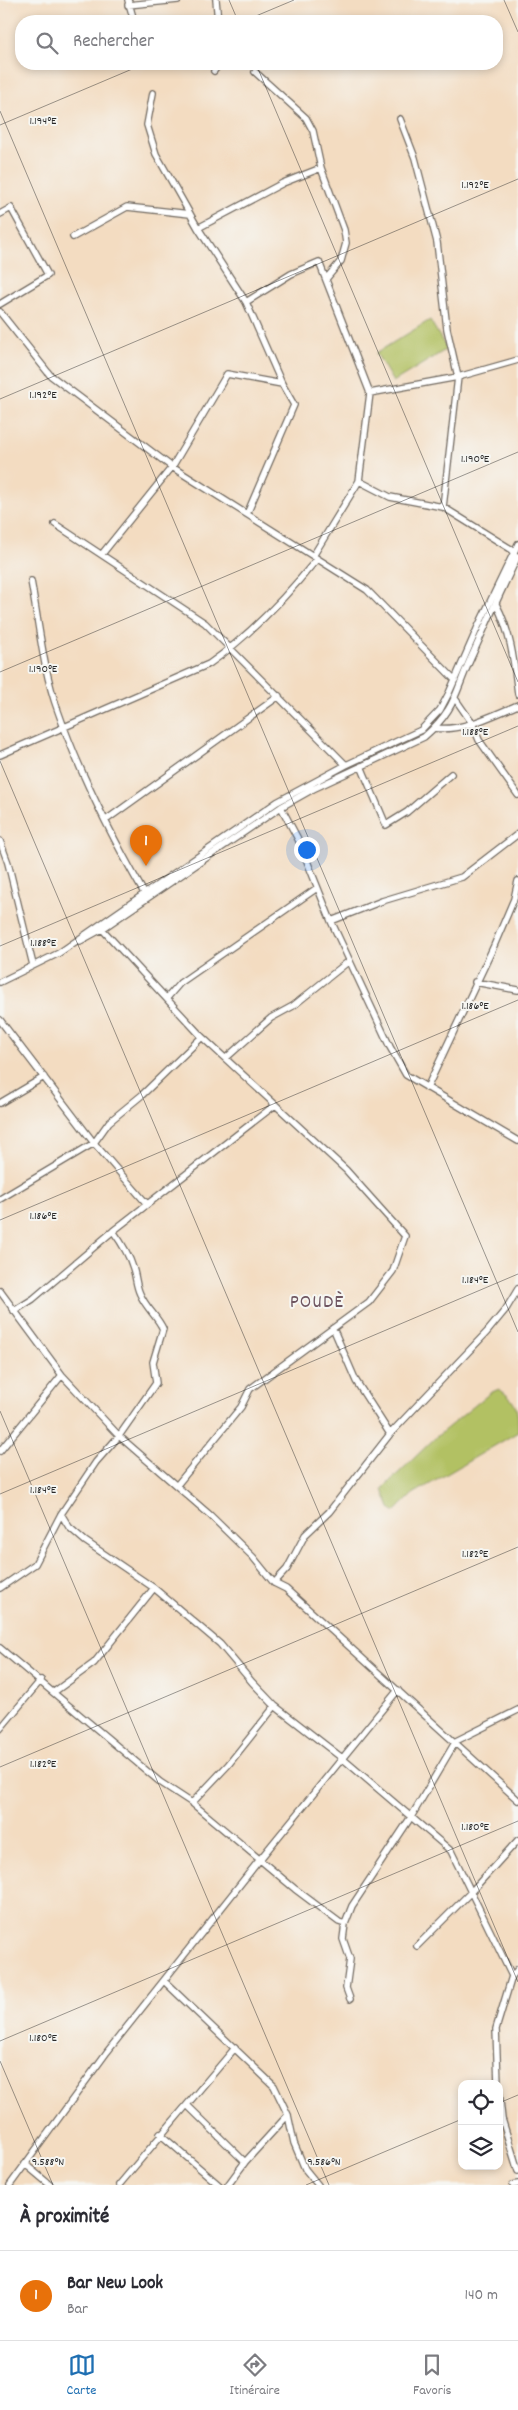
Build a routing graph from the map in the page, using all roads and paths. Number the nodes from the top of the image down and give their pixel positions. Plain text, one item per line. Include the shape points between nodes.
1 (178, 0) edge
2 (216, 0) edge
3 (128, 3) edge
4 (132, 15) edge
5 (217, 15) edge
6 (255, 72) dead end
7 (153, 93) dead end
8 (400, 119) dead end
9 (321, 168) junction
10 (0, 214) edge
11 (190, 214) junction
12 (198, 228) junction
13 (73, 237) dead end
14 (326, 279) junction
15 (246, 302) junction
16 (0, 304) edge
17 (0, 312) edge
18 (518, 360) edge
19 (458, 376) junction
20 (282, 384) junction
21 (370, 393) junction
22 (172, 467) junction
23 (359, 480) junction
24 (443, 507) junction
25 (247, 514) junction
26 (55, 524) dead end
27 (518, 544) edge
28 (516, 553) edge
29 (102, 554) junction
30 (315, 557) junction
31 (31, 581) dead end
32 (496, 604) junction
33 (232, 648) junction
34 (455, 680) junction
35 (450, 693) junction
36 (518, 694) edge
37 (279, 696) junction
38 (455, 699) junction
39 (518, 705) edge
40 (472, 722) junction
41 (64, 727) junction
42 (434, 728) junction
43 (0, 755) edge
44 (346, 765) junction
45 (361, 766) junction
46 (452, 774) dead end
47 (518, 796) edge
48 (281, 806) junction
49 (106, 820) junction
50 (518, 835) edge
51 (0, 841) edge
52 (518, 881) edge
53 (317, 888) junction
54 (144, 893) junction
55 (331, 921) junction
56 (102, 929) junction
57 (59, 953) junction
58 (349, 961) junction
59 (33, 965) junction
60 (0, 982) edge
61 (475, 982) junction
62 (518, 990) edge
63 (167, 998) junction
64 (0, 1020) edge
65 (202, 1037) junction
66 (226, 1058) junction
67 (44, 1078) junction
68 (427, 1088) junction
69 (0, 1103) edge
70 (275, 1105) junction
71 (518, 1141) edge
72 (94, 1143) junction
73 (0, 1199) edge
74 (147, 1204) junction
75 (113, 1231) junction
76 (518, 1289) edge
77 (0, 1291) edge
78 (14, 1311) junction
79 (333, 1328) junction
80 (62, 1375) junction
81 (390, 1434) junction
82 (119, 1436) junction
83 (0, 1451) edge
84 (177, 1485) junction
85 (61, 1514) junction
86 (274, 1583) junction
87 (0, 1588) edge
88 (154, 1588) junction
89 (0, 1648) edge
90 (41, 1680) junction
91 (398, 1690) junction
92 (54, 1692) junction
93 (275, 1706) junction
94 (518, 1710) edge
95 (0, 1728) edge
96 (456, 1741) junction
97 (342, 1758) junction
98 (518, 1800) edge
99 (192, 1803) junction
100 (411, 1817) junction
101 (518, 1840) edge
102 (261, 1858) junction
103 (470, 1893) junction
104 (345, 1924) junction
105 (417, 1946) dead end
106 (518, 1969) edge
107 (512, 1976) junction
108 (164, 1981) junction
109 (350, 1999) dead end
110 (235, 2048) junction
111 (498, 2080) edge
112 (187, 2105) junction
113 (288, 2115) junction
114 (503, 2122) edge
115 (160, 2134) junction
116 (245, 2162) junction
117 (25, 2164) junction
118 (518, 2171) edge
119 (518, 2184) edge
120 (10, 2185) edge
121 (50, 2185) edge
122 (119, 2185) edge
123 (218, 2185) edge
124 (228, 2185) edge
125 (318, 2185) edge
126 (513, 2185) edge

1 - 3 street
2 - 5 street
3 - 4 street
6 - 9 street via 306,118 313,131
7 - 11 street via 147,125 156,154
8 - 19 street via 415,158 437,242 447,329
9 - 12 street via 283,183
9 - 14 street via 346,244 341,261
10 - 16 street via 11,208 48,275
11 - 12 street
11 - 13 street via 126,207
12 - 15 street
14 - 15 street via 319,262 291,274
14 - 21 street
15 - 20 street
17 - 22 street via 50,375
18 - 19 street
19 - 21 street
19 - 24 street
20 - 22 street via 227,374
20 - 25 street via 294,405
21 - 23 street
22 - 25 street
22 - 29 street
23 - 24 street via 390,496
23 - 30 street
24 - 28 street
25 - 30 street
26 - 29 street
27 - 28 street
28 - 32 street
28 - 34 street
29 - 33 street via 205,623
30 - 33 street via 290,592
30 - 34 street via 367,590
31 - 41 street via 50,684
32 - 36 street via 506,622 513,649
32 - 38 street
33 - 37 street
33 - 41 street via 209,664
34 - 35 street
35 - 38 street
35 - 44 street via 440,710 421,730
37 - 44 street
37 - 49 street
38 - 40 street
38 - 42 street
39 - 40 street
40 - 42 street
40 - 47 street via 479,740
41 - 43 street
41 - 49 street
42 - 45 street via 424,737
44 - 54 street via 277,802
45 - 46 street via 386,825 407,812
45 - 48 street
48 - 53 street
48 - 56 street
49 - 54 street
50 - 55 street via 462,877 382,901
51 - 59 street
52 - 61 street via 514,899
53 - 55 street
53 - 63 street via 180,983
54 - 57 street
55 - 58 street
56 - 57 street
56 - 63 street
57 - 59 street
58 - 66 street via 292,1006 271,1018
58 - 68 street via 406,1074
59 - 60 street
61 - 62 street
61 - 68 street
63 - 65 street
64 - 67 street
65 - 66 street
65 - 72 street via 109,1122
66 - 70 street
67 - 69 street
67 - 72 street
68 - 71 street
70 - 74 street
70 - 79 street via 346,1170 405,1236 393,1271 369,1302
72 - 73 street
72 - 74 street
74 - 75 street
75 - 78 street
75 - 82 street via 126,1250 138,1292 163,1329 153,1362 156,1383
76 - 81 street via 487,1332
77 - 78 street
78 - 80 street
79 - 81 street via 356,1381
79 - 84 street via 250,1389
80 - 82 street
80 - 83 street
81 - 86 street via 329,1512 306,1535 287,1569
82 - 84 street
82 - 85 street via 96,1462
84 - 86 street via 230,1533
85 - 87 street via 35,1564
85 - 88 street via 69,1527 85,1541
86 - 91 street via 286,1589
88 - 92 street via 94,1663
88 - 93 street via 220,1644
89 - 90 street
90 - 92 street
90 - 95 street
91 - 96 street
91 - 97 street
92 - 99 street via 160,1782
93 - 97 street
93 - 99 street via 228,1765
94 - 96 street
96 - 98 street
96 - 100 street
97 - 100 street
97 - 102 street
99 - 102 street
100 - 103 street via 451,1851
100 - 104 street via 352,1906
101 - 103 street
102 - 104 street via 295,1889
102 - 108 street
103 - 105 street
103 - 107 street
104 - 109 street via 342,1939 350,1959 346,1988
106 - 107 street
107 - 111 street via 496,2029
108 - 110 street
108 - 117 street
110 - 112 street
110 - 113 street via 274,2086
112 - 115 street
112 - 116 street
113 - 116 street
113 - 125 street via 304,2169
114 - 118 street
115 - 122 street
115 - 123 street
116 - 124 street
117 - 120 street
117 - 121 street
119 - 126 street

